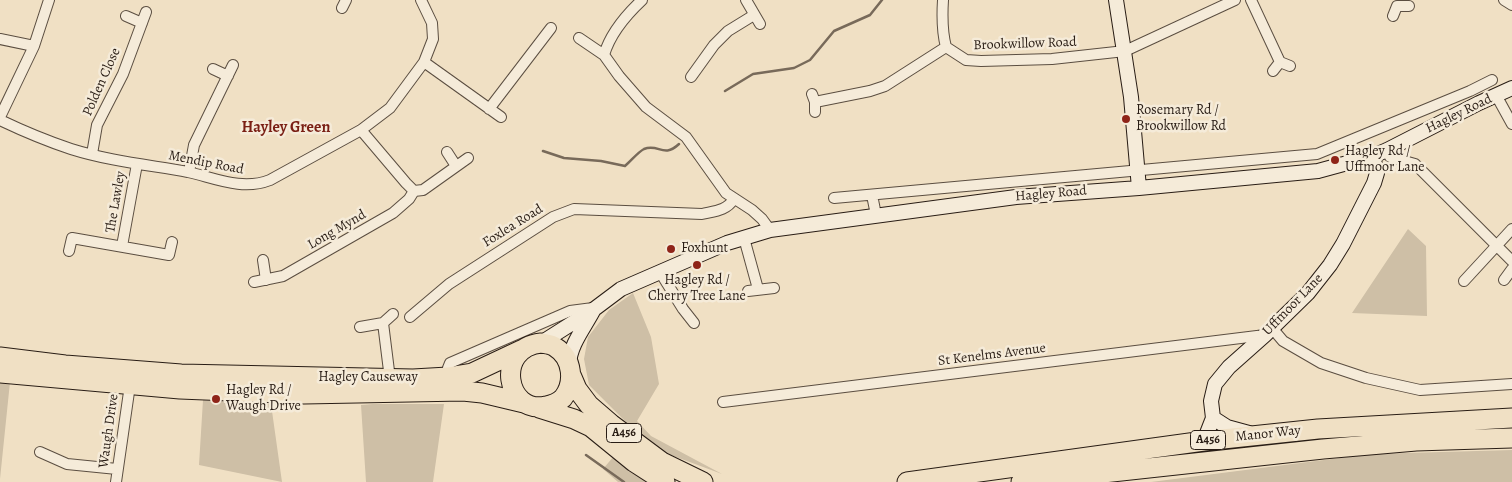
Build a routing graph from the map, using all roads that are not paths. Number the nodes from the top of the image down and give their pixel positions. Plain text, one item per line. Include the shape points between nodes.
1 (49, 0) edge
2 (420, 0) edge
3 (642, 0) edge
4 (746, 0) edge
5 (944, 0) edge
6 (1116, 0) edge
7 (1235, 0) edge
8 (1251, 0) edge
9 (1504, 0) edge
10 (1396, 3) edge
11 (1512, 5) edge
12 (1409, 6) dead end
13 (146, 12) dead end
14 (126, 16) dead end
15 (1393, 16) dead end
16 (142, 23) junction
17 (551, 28) dead end
18 (579, 38) dead end
19 (0, 39) edge
20 (34, 46) junction
21 (946, 47) junction
22 (1125, 51) junction
23 (604, 56) junction
24 (424, 62) junction
25 (233, 64) dead end
26 (213, 69) dead end
27 (1273, 71) dead end
28 (228, 76) junction
29 (691, 77) dead end
30 (1492, 80) dead end
31 (1512, 88) edge
32 (1470, 91) junction
33 (1496, 95) junction
34 (814, 103) dead end
35 (1479, 103) junction
36 (489, 109) junction
37 (501, 117) dead end
38 (0, 118) edge
39 (1512, 124) edge
40 (361, 130) junction
41 (1386, 150) junction
42 (447, 152) dead end
43 (92, 154) junction
44 (1372, 156) junction
45 (468, 158) dead end
46 (137, 164) junction
47 (456, 166) junction
48 (1139, 170) junction
49 (188, 172) junction
50 (1139, 188) junction
51 (414, 191) junction
52 (872, 195) junction
53 (834, 198) dead end
54 (734, 199) junction
55 (876, 214) junction
56 (770, 230) junction
57 (1512, 230) edge
58 (744, 238) junction
59 (172, 242) dead end
60 (122, 246) junction
61 (1496, 247) junction
62 (69, 251) dead end
63 (263, 260) dead end
64 (1512, 262) edge
65 (1512, 269) edge
66 (660, 272) junction
67 (266, 280) junction
68 (1504, 280) dead end
69 (1464, 281) dead end
70 (254, 282) dead end
71 (774, 288) dead end
72 (595, 309) junction
73 (393, 314) dead end
74 (410, 317) dead end
75 (382, 323) junction
76 (694, 324) dead end
77 (360, 326) dead end
78 (1268, 332) junction
79 (541, 343) junction
80 (521, 350) junction
81 (0, 357) edge
82 (570, 369) junction
83 (0, 373) edge
84 (448, 377) junction
85 (390, 379) junction
86 (1512, 384) edge
87 (130, 385) junction
88 (723, 402) dead end
89 (532, 405) junction
90 (1213, 418) junction
91 (1512, 418) edge
92 (1261, 436) junction
93 (1512, 438) edge
94 (1204, 440) junction
95 (40, 452) dead end
96 (117, 469) junction
97 (1068, 479) edge
98 (116, 482) edge
99 (665, 482) edge
100 (703, 482) edge
101 (907, 482) edge
102 (1021, 482) edge

1 - 20 street
2 - 24 street, Mendip Road via 429,14 434,32
3 - 23 street via 625,18
4 - 29 street via 757,19 728,31
5 - 21 street via 942,17
6 - 22 main road
7 - 22 street, Brookwillow Road
8 - 27 street via 1285,64
9 - 11 street
10 - 12 street
10 - 15 street
13 - 16 street, Polden Close
14 - 16 street
16 - 43 street, Polden Close via 123,74 97,125
17 - 36 street
18 - 23 street
19 - 20 street
20 - 38 street
21 - 22 street, Brookwillow Road via 966,60 981,61 1052,59
21 - 34 street via 885,86
22 - 48 main road
23 - 54 street via 646,107 686,137 726,193
24 - 36 street
24 - 40 street, Mendip Road via 390,108
25 - 28 street
26 - 28 street
28 - 49 street via 194,145
30 - 32 street, Hagley Road
31 - 33 main road, Hagley Road
32 - 35 street
32 - 48 street, Hagley Road via 1317,154
33 - 35 main road, Hagley Road
33 - 39 street
35 - 41 main road, Hagley Road
36 - 37 street
38 - 43 street, Mendip Road via 72,149
40 - 49 street, Mendip Road via 258,184 238,184
40 - 51 street
41 - 44 main road, Hagley Road
41 - 61 street via 1390,157 1415,164
42 - 47 street
43 - 46 street, Mendip Road
44 - 50 main road, Hagley Road via 1318,171
44 - 78 main road, Uffmoor Lane via 1377,173 1374,183 1344,244 1308,293
45 - 47 street, Long Mynd
46 - 49 street, Mendip Road
46 - 60 street, The Lawley
47 - 51 street, Long Mynd via 423,190
48 - 50 main road
48 - 52 street, Hagley Road
50 - 55 main road, Hagley Road via 1026,196
51 - 67 street, Long Mynd via 393,213 372,226 283,276
52 - 53 street, Hagley Road
52 - 55 street
54 - 56 street via 757,214
54 - 74 street, Foxlea Road via 721,210 702,214 574,209 553,216 449,284
55 - 56 main road, Hagley Road
56 - 58 main road, Hagley Road
57 - 61 street
58 - 66 main road, Hagley Road
58 - 71 street via 753,290
59 - 60 street, The Lawley via 170,255
60 - 62 street, The Lawley via 72,238
61 - 64 street
61 - 69 street
63 - 67 street
65 - 68 street
66 - 72 main road, Hagley Road via 622,289
66 - 76 street
67 - 70 street, Long Mynd
72 - 79 main road, Hagley Road
72 - 82 main road, Hagley Road via 569,356
72 - 84 street via 570,311 450,363
73 - 75 street
75 - 77 street
75 - 85 street
78 - 86 street via 1321,363 1390,384 1420,390
78 - 88 street, St Kenelms Avenue
78 - 90 main road, Uffmoor Lane via 1215,384 1211,401
79 - 80 highway
79 - 82 highway, A456 via 562,352
80 - 84 highway, Hagley Causeway via 472,373
80 - 89 highway via 509,370 510,380 516,393
81 - 85 highway, Hagley Causeway via 180,374
82 - 89 highway via 568,389 561,400 553,404
82 - 100 highway, A456 via 589,406 662,462
83 - 87 highway, Hagley Causeway / A456
84 - 85 highway, Hagley Causeway
87 - 89 highway, Hagley Causeway / A456 via 304,394 463,392 482,393
87 - 96 street, Waugh Drive
89 - 99 highway, A456 via 591,427
90 - 92 main road via 1227,427
90 - 94 main road, Uffmoor Lane
91 - 92 highway, Manor Way / A456 via 1318,429
92 - 94 highway, Manor Way / A456
93 - 97 highway, Manor Way / A456 via 1416,441 1323,449
94 - 101 highway, Manor Way / A456
95 - 96 street via 67,464
96 - 98 street, Waugh Drive
97 - 102 highway, Manor Way / A456

